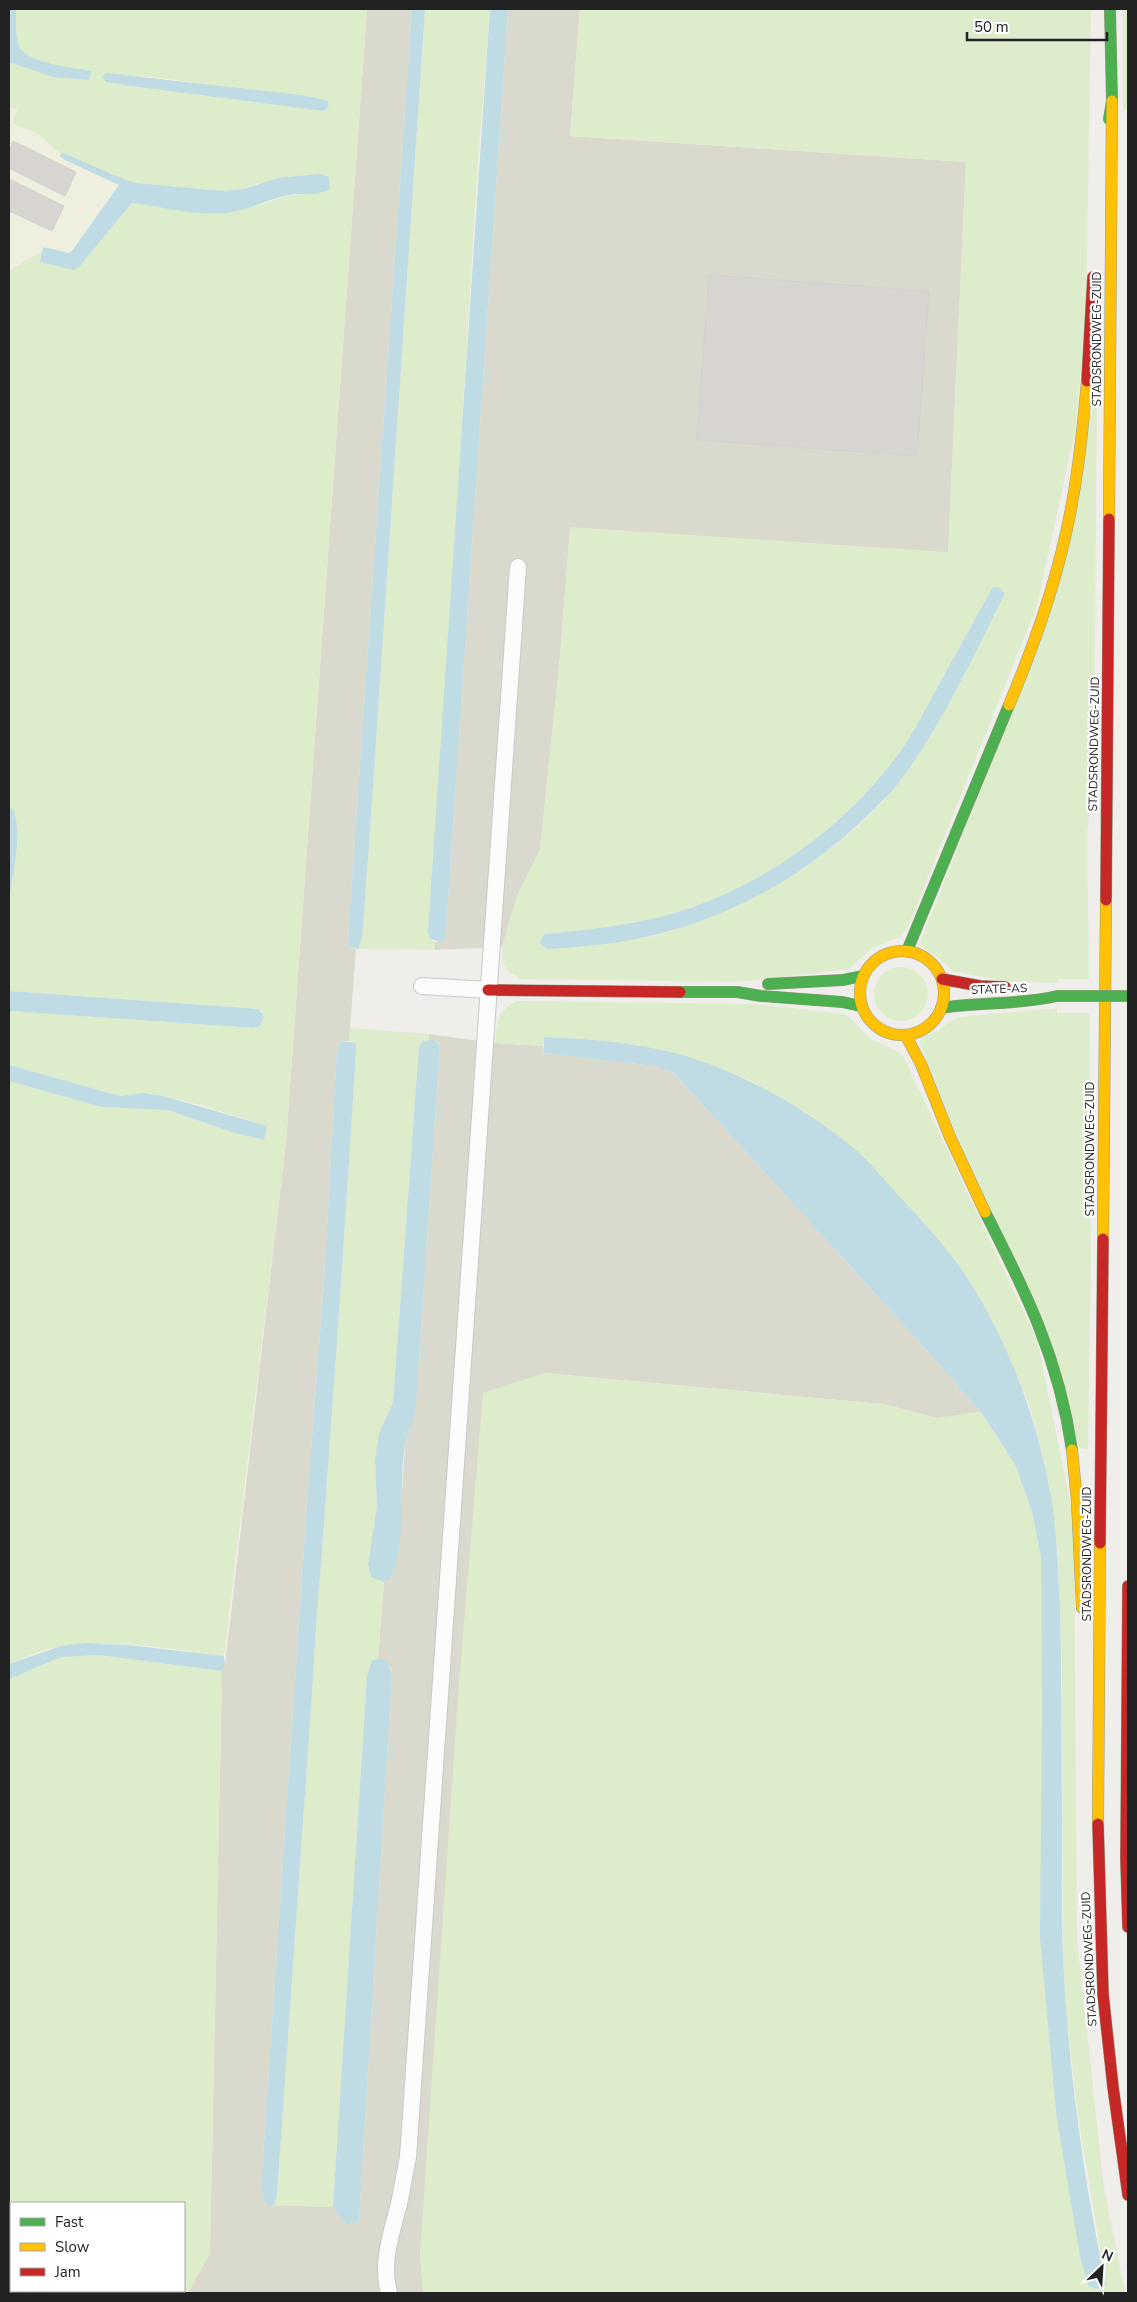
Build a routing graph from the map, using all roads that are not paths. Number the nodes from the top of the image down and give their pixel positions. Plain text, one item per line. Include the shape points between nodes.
1 (1110, 9) edge
2 (1112, 101) junction
3 (1100, 188) dead end
4 (1094, 267) dead end
5 (518, 567) dead end
6 (907, 951) junction
7 (862, 976) junction
8 (942, 979) junction
9 (422, 986) dead end
10 (488, 990) junction
11 (737, 992) junction
12 (1057, 996) junction
13 (1128, 996) edge
14 (861, 1006) junction
15 (941, 1008) junction
16 (906, 1036) junction
17 (1128, 1586) edge
18 (1082, 1617) dead end
19 (1087, 1731) dead end
20 (1098, 1796) junction
21 (1127, 1827) edge
22 (1128, 1926) edge
23 (1128, 2195) edge
24 (389, 2293) edge

1 - 2 main road
2 - 3 main road
2 - 20 main road, STADSRONDWEG-ZUID
4 - 6 main road via 1083,431 1062,551 1036,634
5 - 10 street
6 - 7 main road via 886,954 868,967
6 - 8 main road via 928,960
7 - 11 main road via 761,985
7 - 14 main road via 859,987
8 - 12 main road, STATE-AS via 980,986 1025,988
8 - 15 main road
9 - 10 street
10 - 11 main road
10 - 24 street via 408,2157 387,2248 385,2273
11 - 14 main road
12 - 13 main road, STATE-AS, bridge
12 - 15 main road, STATE-AS via 1030,1002 972,1003
14 - 16 main road via 875,1027 895,1036
15 - 16 main road via 925,1029
16 - 18 main road via 916,1052 972,1185 1025,1291 1053,1363 1074,1453
17 - 21 main road
19 - 20 main road
20 - 23 main road, STADSRONDWEG-ZUID via 1105,2021
21 - 22 main road

